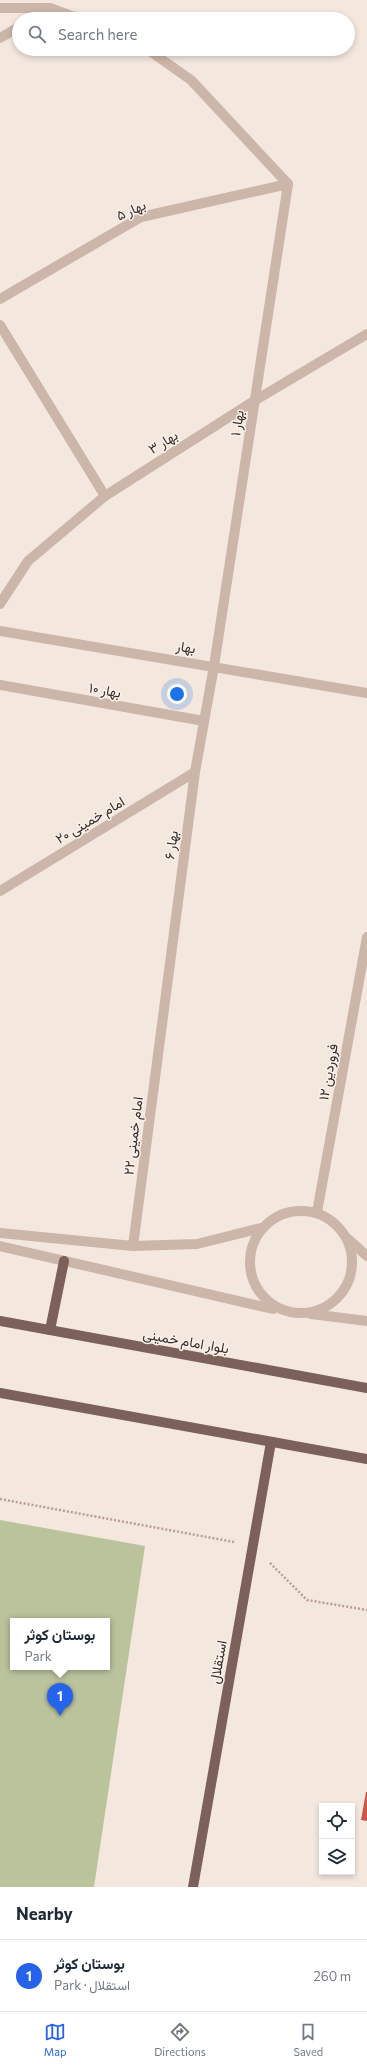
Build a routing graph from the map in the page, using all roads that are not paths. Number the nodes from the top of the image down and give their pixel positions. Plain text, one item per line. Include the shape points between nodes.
1 (0, 8) edge
2 (50, 8) junction
3 (43, 12) edge
4 (61, 12) edge
5 (12, 31) edge
6 (0, 38) edge
7 (157, 56) edge
8 (288, 184) junction
9 (0, 299) edge
10 (0, 325) edge
11 (367, 334) edge
12 (254, 401) junction
13 (105, 496) junction
14 (0, 604) edge
15 (0, 631) edge
16 (214, 666) junction
17 (0, 685) edge
18 (367, 692) edge
19 (204, 722) junction
20 (195, 772) junction
21 (0, 891) edge
22 (367, 937) edge
23 (161, 1029) joint
24 (316, 1212) junction
25 (261, 1228) junction
26 (0, 1233) edge
27 (347, 1238) junction
28 (0, 1246) edge
29 (133, 1246) junction
30 (367, 1256) edge
31 (64, 1261) junction
32 (284, 1311) junction
33 (305, 1314) junction
34 (367, 1320) edge
35 (0, 1321) edge
36 (50, 1330) junction
37 (367, 1388) edge
38 (0, 1393) edge
39 (270, 1442) junction
40 (367, 1459) edge
41 (193, 1887) edge

1 - 2 street
2 - 3 street
2 - 4 street
5 - 6 street
7 - 8 street via 191,80
8 - 9 street, بهار ۵ via 142,217
8 - 12 street, بهار ۱
10 - 13 street
11 - 12 street, بهار ۳
12 - 13 street, بهار ۳
12 - 16 street, بهار ۱
13 - 14 street, بهار ۳ via 28,561
15 - 16 street, بهار
16 - 18 street, بهار
16 - 19 street, بهار ۶
17 - 19 street, بهار ۱۰
19 - 20 street, بهار ۶
20 - 21 street, امام خمینی ۲۰
20 - 23 street, بهار ۶
22 - 24 street, ۱۲ فروردین
23 - 29 street, امام خمینی ۲۲
24 - 25 street via 296,1210 277,1216
24 - 27 street via 334,1222
25 - 29 street via 197,1244
25 - 32 street via 251,1246 248,1266 254,1286 267,1302
26 - 29 street
27 - 30 street
27 - 33 street via 353,1258 350,1278 340,1295 330,1304
28 - 31 street
31 - 32 street
31 - 36 main road
32 - 33 street
33 - 34 street
35 - 36 main road, بلوار امام خمینی
36 - 37 main road, بلوار امام خمینی
38 - 39 main road
39 - 40 main road
39 - 41 main road, استقلال

